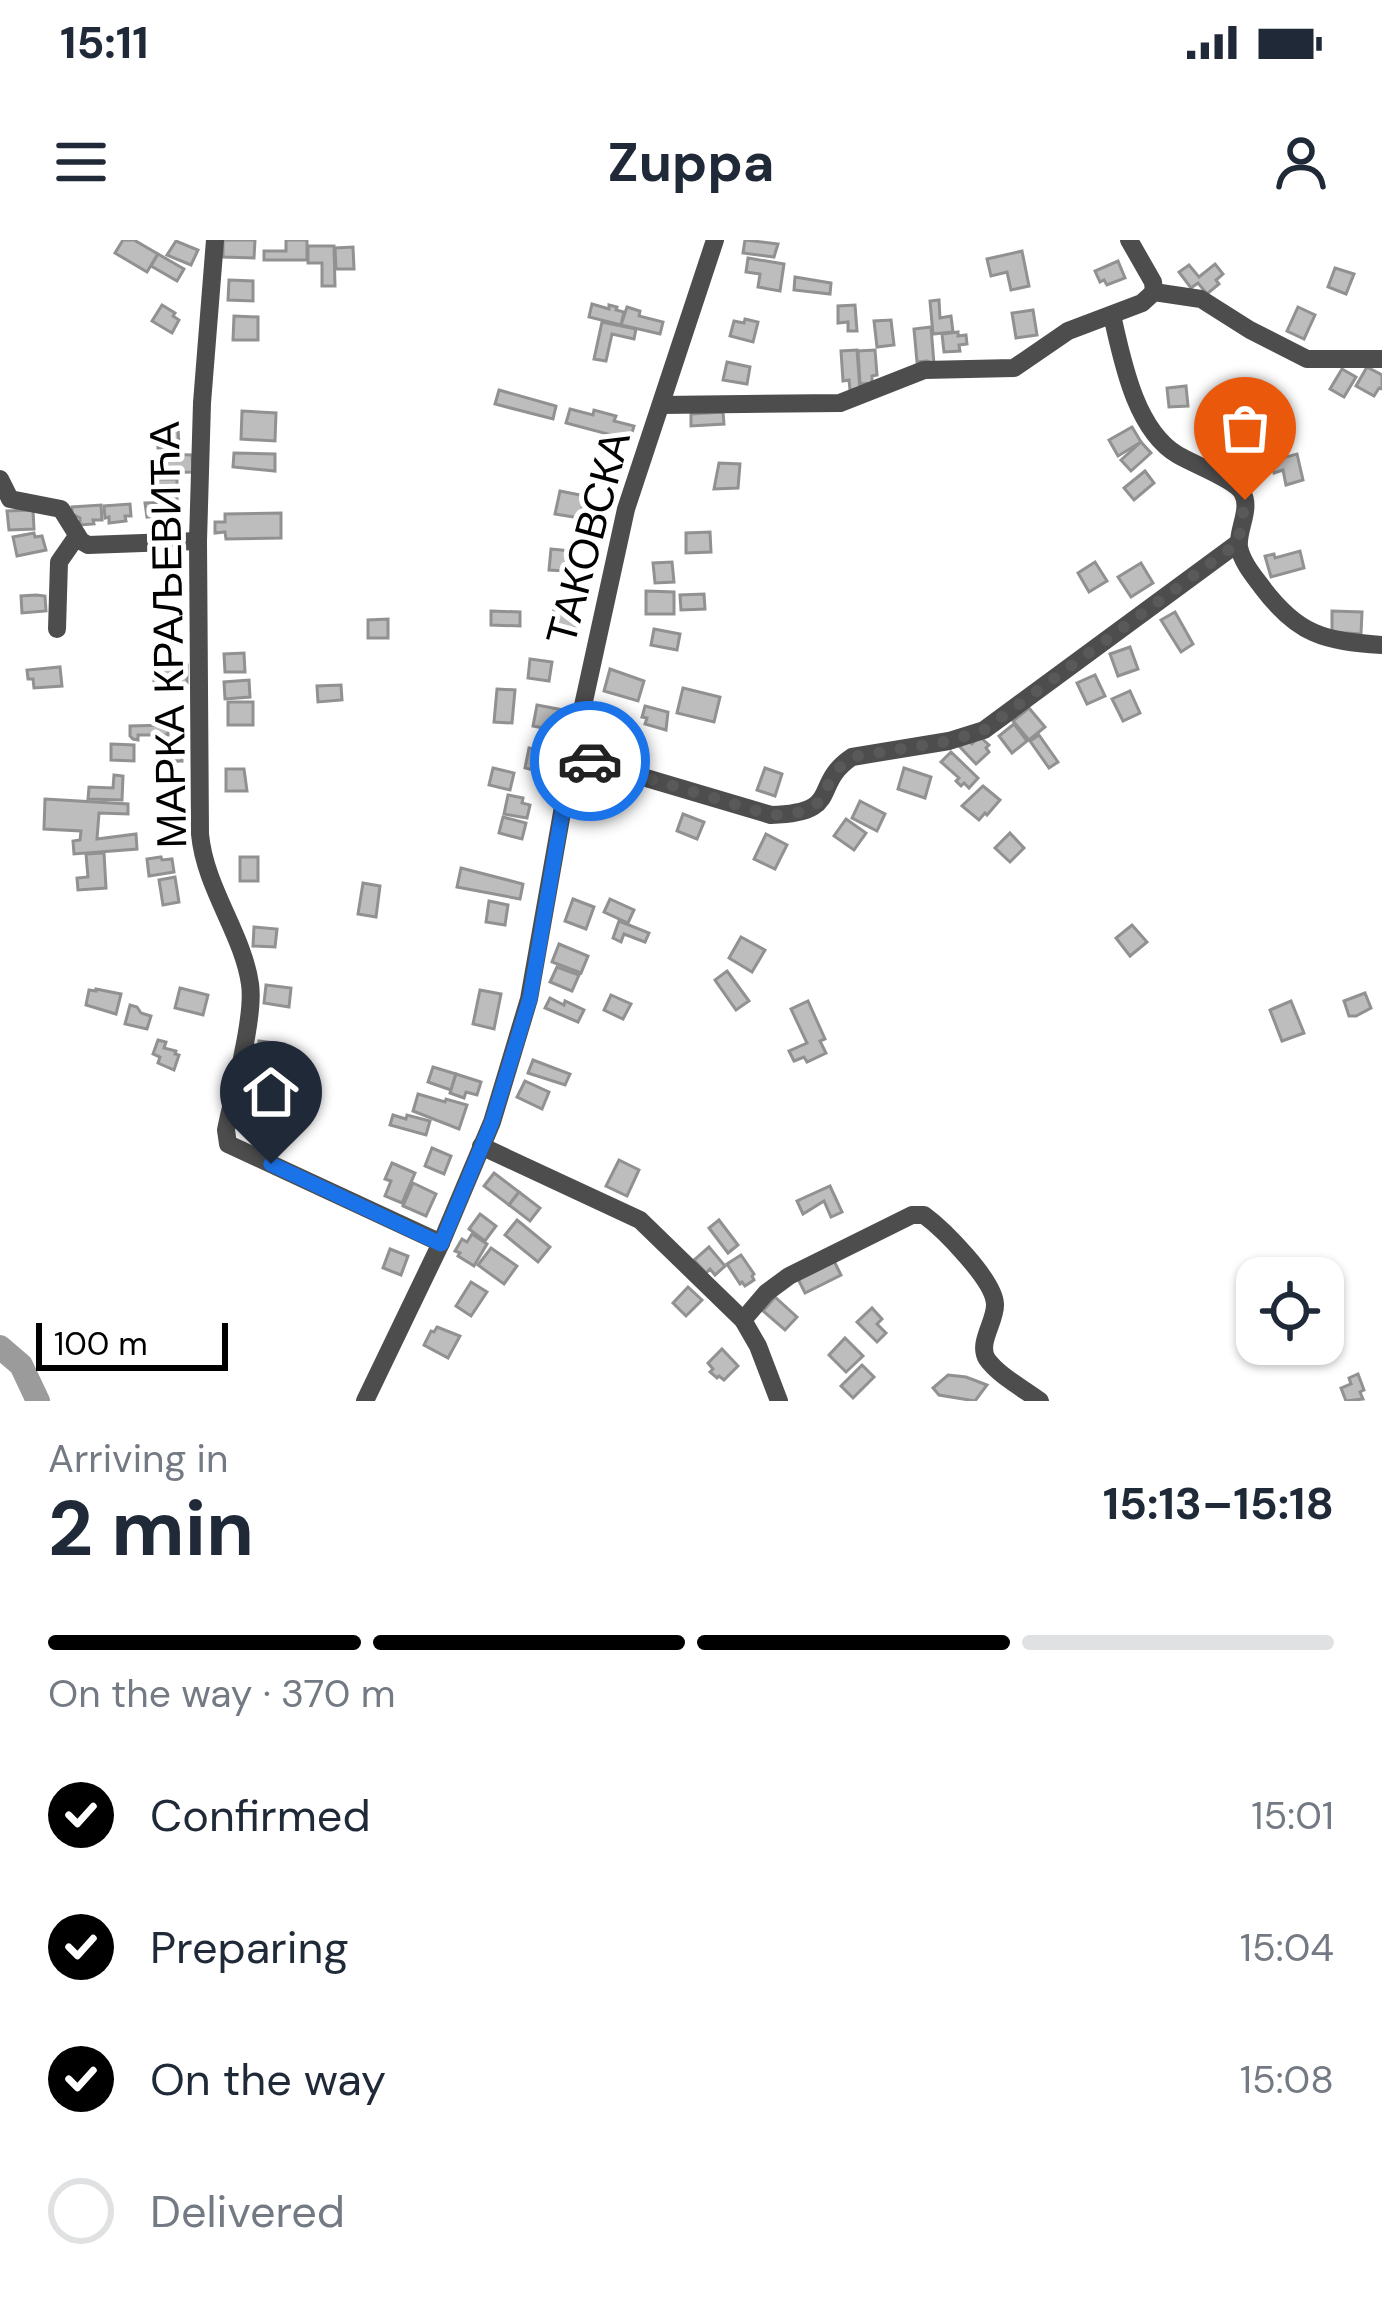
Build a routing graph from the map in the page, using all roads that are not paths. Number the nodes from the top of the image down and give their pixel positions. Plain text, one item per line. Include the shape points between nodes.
1 (214, 240) edge
2 (715, 240) edge
3 (1130, 240) edge
4 (1154, 292) junction
5 (1112, 315) junction
6 (1382, 359) edge
7 (661, 405) junction
8 (0, 479) edge
9 (77, 536) junction
10 (198, 541) junction
11 (1238, 543) junction
12 (56, 628) dead end
13 (1382, 645) edge
14 (572, 756) junction
15 (481, 1146) junction
16 (441, 1244) junction
17 (743, 1320) junction
18 (365, 1401) edge
19 (779, 1401) edge
20 (1040, 1401) edge

1 - 10 street, МАРКА КРАЉЕВИЋА
2 - 7 street, ТАКОВСКА
3 - 4 street
4 - 5 street
4 - 6 street via 1202,299 1307,359
5 - 7 street via 1014,368 924,370 840,403
5 - 11 street via 1126,375 1154,433 1244,495
7 - 14 street, ТАКОВСКА via 626,509
8 - 9 street via 10,499 61,508
9 - 10 street via 97,546
9 - 12 street via 59,562
10 - 16 street, МАРКА КРАЉЕВИЋА via 202,854 251,989 228,1144
11 - 13 street via 1293,622 1339,641
11 - 14 street via 984,730 852,757 811,809 771,815
14 - 15 street, ТАКОВСКА via 530,998
15 - 16 street, ТАКОВСКА
15 - 17 street via 640,1220
16 - 18 street, ТАКОВСКА
17 - 19 street
17 - 20 street via 789,1276 924,1215 993,1294 989,1362

